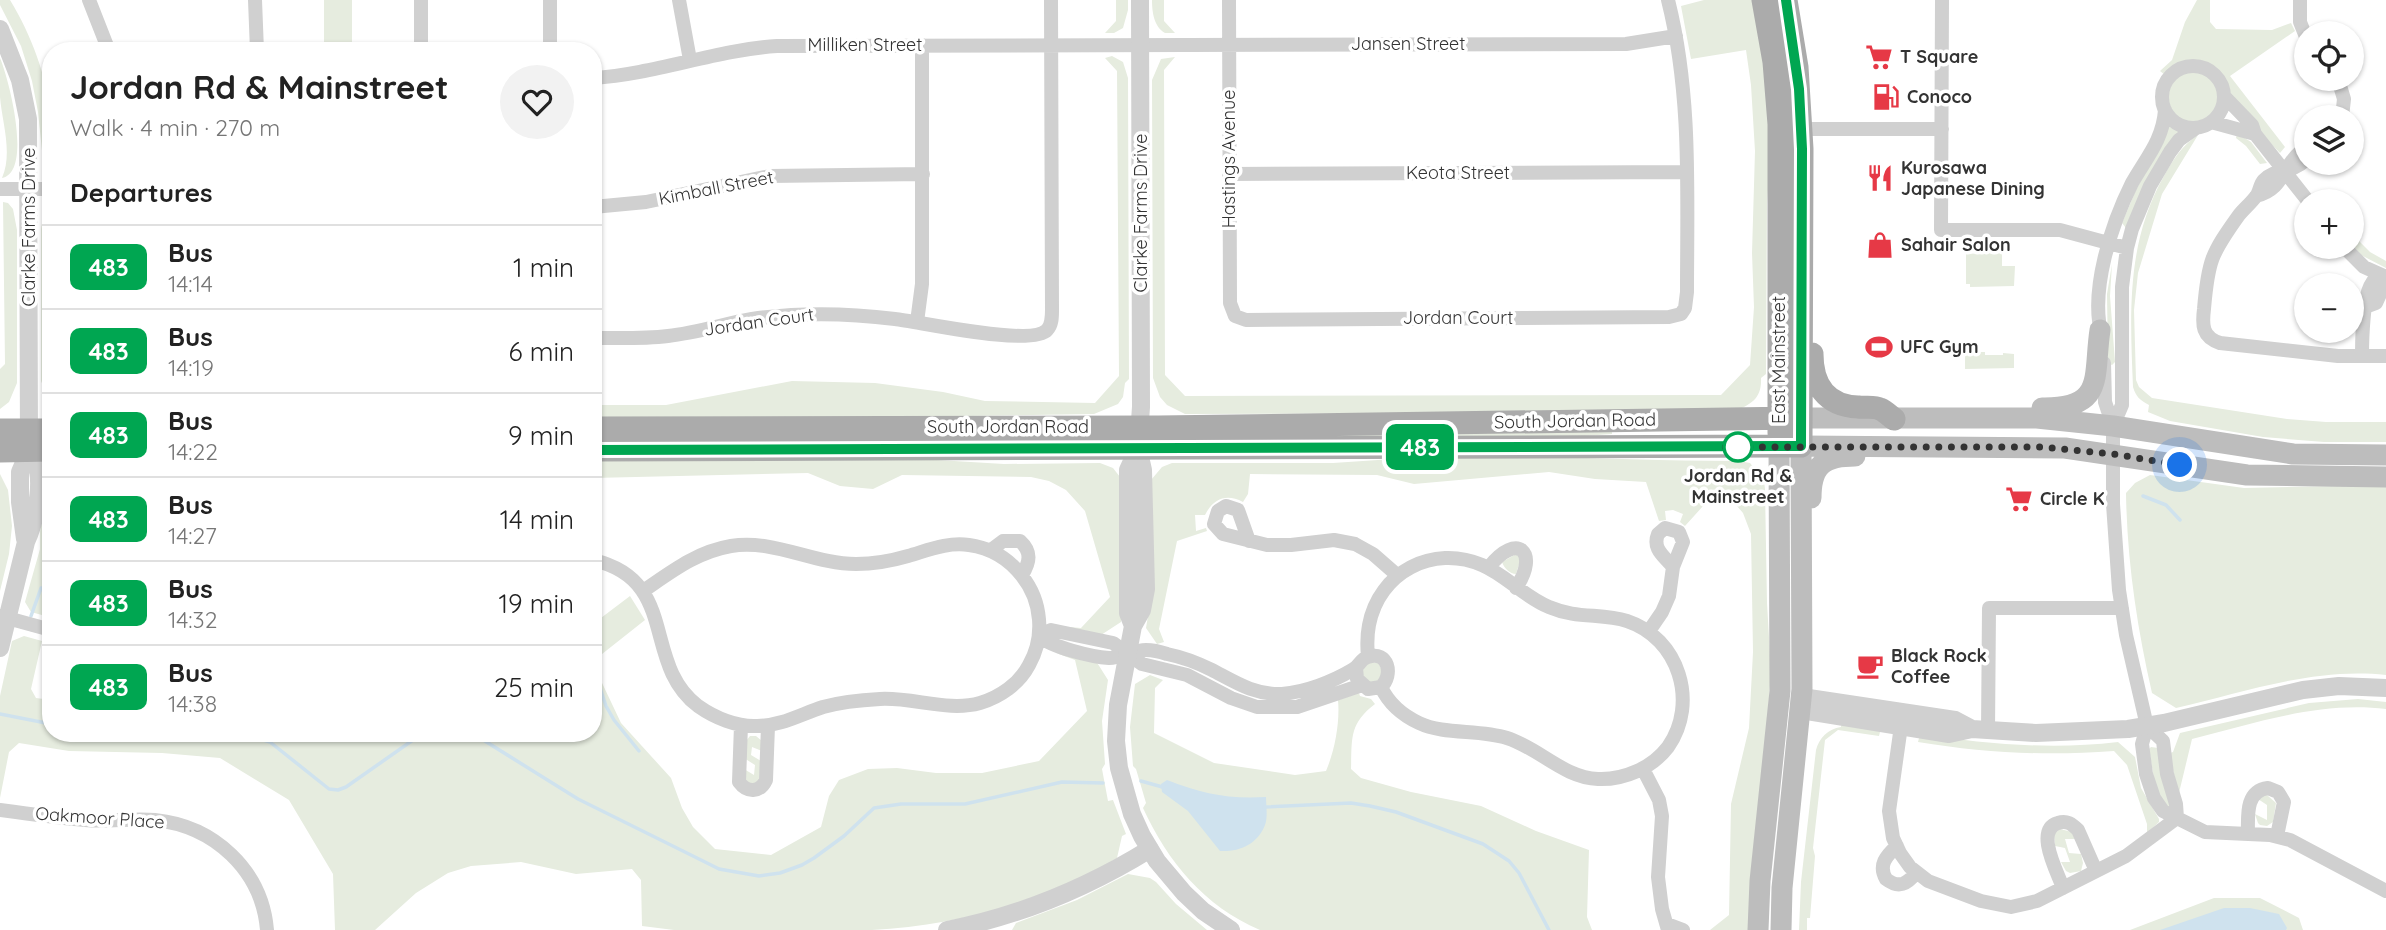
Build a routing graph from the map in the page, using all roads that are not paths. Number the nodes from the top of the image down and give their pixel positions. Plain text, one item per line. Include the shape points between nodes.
1 (89, 0) edge
2 (255, 0) edge
3 (421, 0) edge
4 (550, 0) edge
5 (679, 0) edge
6 (1051, 0) edge
7 (1140, 0) edge
8 (1228, 0) edge
9 (1668, 0) edge
10 (1763, 0) edge
11 (1786, 0) edge
12 (1942, 0) edge
13 (2300, 0) edge
14 (2300, 21) edge
15 (0, 29) edge
16 (1676, 36) junction
17 (105, 42) edge
18 (257, 42) edge
19 (421, 42) edge
20 (550, 42) edge
21 (1051, 44) junction
22 (922, 45) junction
23 (1141, 45) junction
24 (1229, 45) junction
25 (690, 60) junction
26 (602, 77) edge
27 (2224, 96) junction
28 (2165, 110) junction
29 (2211, 122) junction
30 (2196, 128) junction
31 (1801, 129) junction
32 (1942, 129) junction
33 (2255, 134) junction
34 (2294, 157) edge
35 (2294, 169) edge
36 (2285, 171) junction
37 (1686, 172) junction
38 (923, 174) junction
39 (1229, 174) junction
40 (0, 189) edge
41 (29, 189) junction
42 (42, 189) edge
43 (2299, 189) edge
44 (602, 205) edge
45 (2109, 243) junction
46 (2127, 248) junction
47 (2355, 259) edge
48 (2383, 276) edge
49 (1802, 295) junction
50 (1235, 316) joint
51 (916, 322) junction
52 (2100, 330) junction
53 (602, 338) edge
54 (2362, 356) junction
55 (2386, 356) edge
56 (1790, 418) junction
57 (2004, 418) junction
58 (1894, 419) junction
59 (2113, 426) junction
60 (602, 428) edge
61 (0, 430) edge
62 (1139, 437) junction
63 (40, 440) edge
64 (1790, 446) junction
65 (1912, 446) junction
66 (602, 450) edge
67 (0, 451) edge
68 (2113, 454) junction
69 (2386, 455) edge
70 (2386, 477) edge
71 (1249, 541) dead end
72 (991, 550) junction
73 (602, 564) edge
74 (1489, 567) junction
75 (1673, 567) dead end
76 (1022, 575) junction
77 (1397, 575) junction
78 (1516, 588) junction
79 (643, 591) junction
80 (1802, 596) junction
81 (2122, 608) junction
82 (4, 617) edge
83 (42, 628) edge
84 (1649, 631) junction
85 (1039, 636) junction
86 (0, 648) edge
87 (1128, 654) junction
88 (1368, 657) junction
89 (1356, 668) junction
90 (1362, 685) junction
91 (1381, 687) junction
92 (2386, 688) edge
93 (1304, 697) junction
94 (1801, 704) junction
95 (741, 725) junction
96 (768, 726) junction
97 (1901, 726) junction
98 (2147, 726) junction
99 (1980, 730) junction
100 (1643, 769) junction
101 (0, 810) edge
102 (2177, 818) junction
103 (2248, 834) junction
104 (2277, 836) junction
105 (1896, 846) junction
106 (1150, 849) junction
107 (2095, 871) junction
108 (1916, 873) junction
109 (2063, 888) junction
110 (2386, 891) edge
111 (988, 925) edge
112 (1667, 927) edge
113 (267, 930) edge
114 (947, 930) edge
115 (1231, 930) edge
116 (1683, 930) edge
117 (1758, 930) edge
118 (1781, 930) edge

1 - 17 street
2 - 18 street
3 - 19 street
4 - 20 street
5 - 25 street
6 - 21 street
7 - 23 street, Clarke Farms Drive
8 - 24 street, Hastings Avenue
9 - 16 street
10 - 56 main road, East Mainstreet via 1779,124
11 - 31 main road, East Mainstreet
12 - 32 street
13 - 14 street
15 - 41 street, Clarke Farms Drive via 26,105
16 - 24 street, Jansen Street via 1626,44
16 - 37 street via 1685,104
21 - 22 street, Milliken Street
21 - 23 street, Milliken Street
21 - 51 street, Jordan Court via 1052,321 1048,330 1018,337
22 - 25 street, Milliken Street via 764,47
22 - 38 street
23 - 24 street, Jansen Street
23 - 62 street, Clarke Farms Drive
24 - 39 street, Hastings Avenue
25 - 26 street, Milliken Street
27 - 28 street via 2213,73 2201,66 2188,66 2166,81 2162,95
27 - 29 street via 2221,111
27 - 33 street
28 - 30 street via 2178,124
28 - 45 street via 2160,138 2126,197
29 - 30 street
29 - 33 street
30 - 46 street via 2179,140 2150,186
31 - 32 street
31 - 49 main road, East Mainstreet
32 - 45 street via 1941,230 2053,230
33 - 36 street
34 - 36 street
35 - 36 street
36 - 43 street
36 - 54 street via 2272,173 2262,182 2220,241 2209,265 2203,319 2206,335 2220,343
37 - 39 street, Keota Street
37 - 50 street, Jordan Court via 1687,292 1681,314 1246,320
38 - 44 street, Kimball Street via 770,176 646,202
38 - 51 street via 922,284
39 - 50 street, Hastings Avenue via 1230,303
40 - 41 street
41 - 42 street
41 - 63 street, Clarke Farms Drive
45 - 46 street
45 - 52 street via 2100,288
46 - 59 street via 2121,302 2122,405
47 - 48 street
48 - 54 street via 2372,283 2365,299
49 - 56 main road, East Mainstreet
49 - 58 main road via 1811,322 1812,372 1820,388 1840,404 1878,407
51 - 53 street, Jordan Court via 800,314 668,336
52 - 57 main road via 2097,377 2083,400 2068,407 2028,408
52 - 59 street via 2105,402
54 - 55 street
56 - 58 main road, South Jordan Road
56 - 62 main road, South Jordan Road
56 - 64 main road, East Mainstreet
57 - 58 main road, South Jordan Road
57 - 59 main road, South Jordan Road
59 - 68 street
59 - 69 main road, South Jordan Road via 2293,454
60 - 62 main road, South Jordan Road
61 - 63 main road
62 - 64 main road, South Jordan Road
62 - 66 main road, South Jordan Road
62 - 87 street, Clarke Farms Drive via 1146,589
63 - 67 main road
63 - 82 street, Clarke Farms Drive via 32,530
64 - 65 main road, South Jordan Road
64 - 80 main road, East Mainstreet
64 - 117 main road, East Mainstreet via 1780,683
65 - 68 main road, South Jordan Road via 2043,447
65 - 80 main road via 1894,456 1832,458 1817,467 1811,490 1812,574
68 - 70 main road, South Jordan Road via 2247,475
68 - 81 street
71 - 77 street via 1277,546 1344,541 1373,554
72 - 76 street
72 - 76 street via 1008,540 1024,544 1029,560
72 - 79 street via 948,544 883,562 843,564 774,547 740,545 688,560
73 - 79 street via 622,572
74 - 77 street via 1465,559 1438,558
74 - 78 street
74 - 78 street via 1507,550 1525,553 1527,563
75 - 84 street via 1670,596
76 - 85 street via 1036,600
77 - 88 street via 1377,600 1367,633
78 - 84 street via 1562,612 1620,619
79 - 95 street via 657,618 666,662 680,687 707,712
80 - 94 main road, East Mainstreet
81 - 98 street
81 - 99 street via 1989,608
82 - 83 street
82 - 86 street, Clarke Farms Drive
84 - 100 street via 1678,669 1683,701 1673,738
85 - 87 street via 1049,645 1110,658
85 - 96 street via 1023,674 989,700 963,706 907,699 863,700
87 - 93 street via 1142,664 1217,681 1231,698 1257,708 1280,709
87 - 106 street, Clarke Farms Drive via 1116,717 1119,768 1127,801
88 - 89 street
88 - 91 street via 1387,663 1389,674
89 - 90 street
89 - 93 street
90 - 91 street
90 - 93 street
91 - 100 street via 1399,711 1422,724 1508,738 1580,776 1607,779
92 - 98 street via 2339,686 2303,691
94 - 97 street
94 - 99 street via 1955,720
94 - 118 main road, East Mainstreet
95 - 96 street
95 - 96 street via 739,782 754,790 765,780
97 - 99 street via 1949,734
97 - 105 street via 1889,811
98 - 99 street via 2057,733
98 - 102 street via 2162,741
98 - 102 street via 2142,744 2150,791 2163,811
100 - 112 street via 1662,816 1658,877
101 - 113 street, Oakmoor Place via 87,820 152,820 199,832 226,849 246,871 261,900
102 - 103 street via 2205,832
102 - 107 street via 2143,845
103 - 104 street
103 - 104 street via 2249,803 2256,791 2268,788 2284,802
104 - 110 street
105 - 108 street
105 - 108 street via 1883,862 1886,879 1904,884
106 - 111 street via 1067,894
106 - 115 street, Clarke Farms Drive via 1184,893
107 - 109 street
107 - 109 street via 2078,830 2063,822 2053,825 2048,843
108 - 109 street via 1941,887 2002,906 2028,904
111 - 114 street
112 - 116 street

